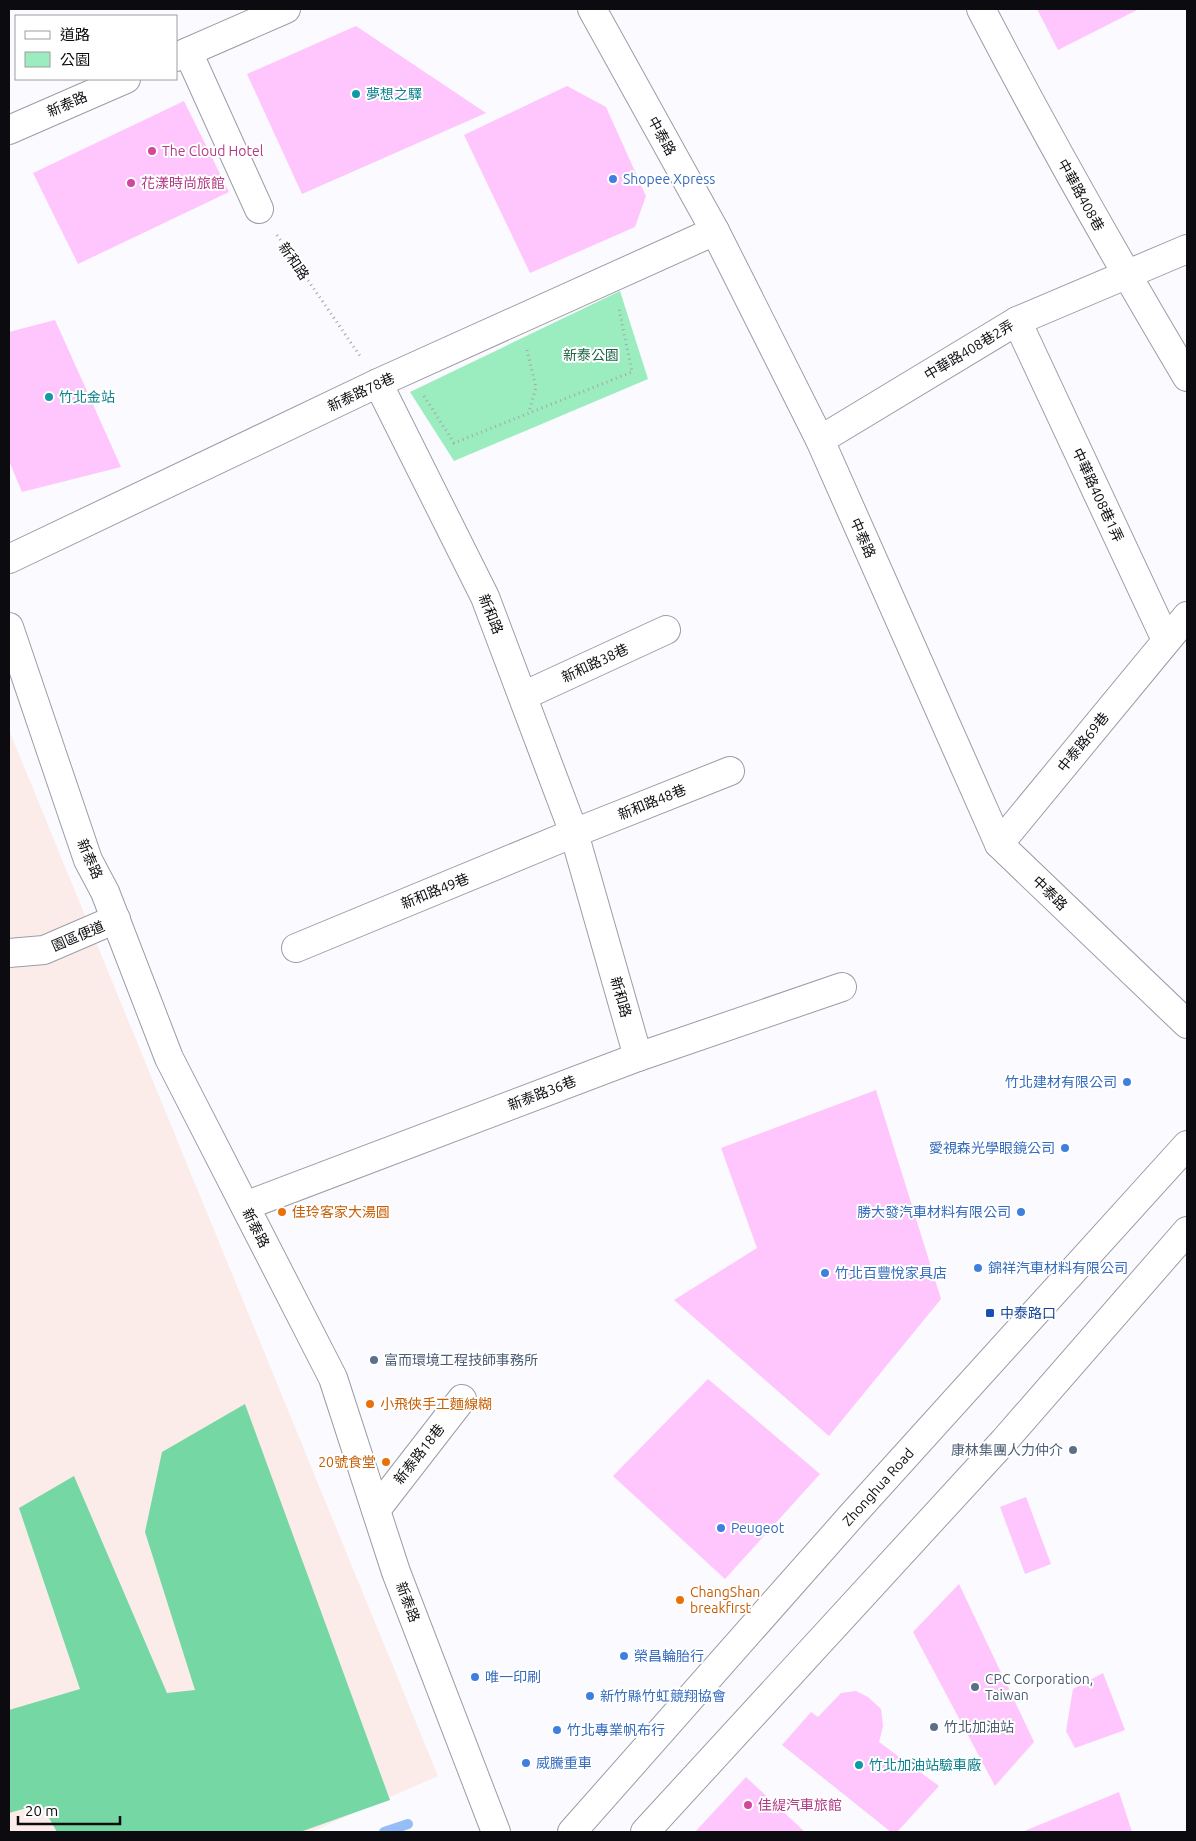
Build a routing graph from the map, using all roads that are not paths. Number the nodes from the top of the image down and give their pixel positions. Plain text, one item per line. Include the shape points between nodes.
1 (286, 9) edge
2 (592, 9) edge
3 (981, 9) edge
4 (182, 54) edge
5 (124, 80) edge
6 (9, 130) edge
7 (259, 209) road end
8 (715, 231) junction
9 (1187, 249) edge
10 (1126, 275) junction
11 (1017, 321) junction
12 (1187, 377) edge
13 (378, 384) junction
14 (820, 440) junction
15 (9, 559) edge
16 (1187, 616) edge
17 (9, 627) edge
18 (666, 630) dead end
19 (1166, 640) junction
20 (523, 696) junction
21 (730, 771) dead end
22 (574, 833) junction
23 (999, 844) junction
24 (116, 920) junction
25 (296, 948) dead end
26 (9, 953) edge
27 (842, 987) dead end
28 (1187, 1024) edge
29 (638, 1057) junction
30 (1187, 1145) edge
31 (245, 1206) junction
32 (1187, 1231) edge
33 (462, 1399) dead end
34 (376, 1510) junction
35 (496, 1832) edge
36 (572, 1832) edge
37 (645, 1832) edge

1 - 4 street
2 - 8 street, 中泰路
3 - 10 street, 中華路408巷
4 - 7 street
5 - 6 street, 新泰路
8 - 13 street, 新泰路78巷
8 - 14 street, 中泰路
9 - 10 street, 中華路408巷2弄
10 - 11 street, 中華路408巷2弄
10 - 12 street, 中華路408巷
11 - 14 street, 中華路408巷2弄
11 - 19 street, 中華路408巷1弄
13 - 15 street, 新泰路78巷
13 - 20 street, 新和路 via 485,597
14 - 23 street, 中泰路
16 - 19 street
17 - 24 street, 新泰路 via 88,860
18 - 20 street, 新和路38巷
19 - 23 street, 中泰路69巷
20 - 22 street, 新和路
21 - 22 street, 新和路48巷
22 - 25 street, 新和路49巷
22 - 29 street, 新和路
23 - 28 street, 中泰路
24 - 26 street, 園區便道 via 44,950
24 - 31 street, 新泰路 via 169,1058
27 - 29 street, 新泰路36巷
29 - 31 street, 新泰路36巷
30 - 36 street, Zhonghua Road via 853,1514
31 - 34 street, 新泰路 via 333,1378
32 - 37 street via 1004,1441
33 - 34 street, 新泰路18巷
34 - 35 street, 新泰路 via 396,1572

